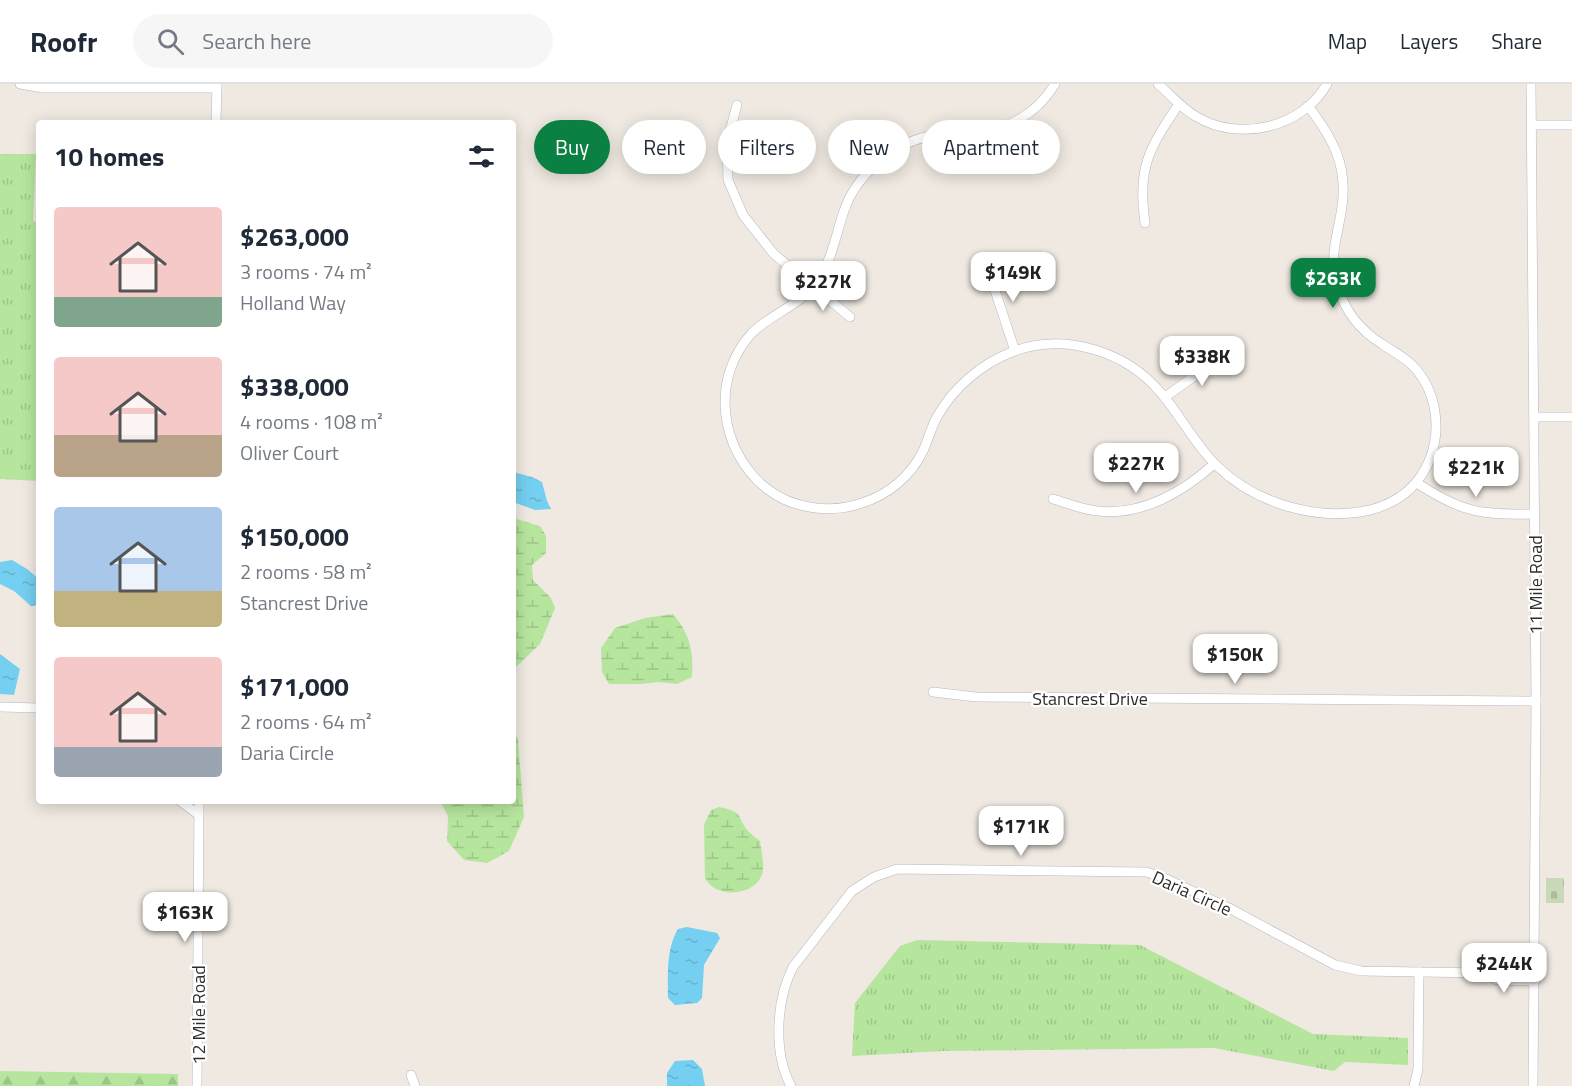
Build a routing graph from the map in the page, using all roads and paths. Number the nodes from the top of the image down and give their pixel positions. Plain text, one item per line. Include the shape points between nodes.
1 (20, 84) edge
2 (1055, 84) edge
3 (1158, 84) edge
4 (1327, 84) edge
5 (1531, 84) edge
6 (217, 86) edge
7 (1179, 104) junction
8 (737, 105) dead end
9 (1308, 106) junction
10 (216, 120) edge
11 (1532, 124) junction
12 (1572, 125) edge
13 (1145, 223) dead end
14 (986, 263) dead end
15 (814, 286) junction
16 (850, 317) dead end
17 (1015, 351) junction
18 (1222, 356) dead end
19 (1165, 397) junction
20 (1534, 417) junction
21 (1572, 417) edge
22 (1214, 464) junction
23 (1417, 483) junction
24 (1053, 499) dead end
25 (1535, 514) junction
26 (933, 692) dead end
27 (1536, 701) junction
28 (0, 707) edge
29 (36, 708) edge
30 (184, 804) edge
31 (199, 804) edge
32 (199, 815) junction
33 (1535, 966) junction
34 (1419, 972) junction
35 (1481, 973) junction
36 (1535, 981) junction
37 (411, 1075) dead end
38 (198, 1086) edge
39 (416, 1086) edge
40 (791, 1086) edge
41 (1414, 1086) edge
42 (1533, 1086) edge

1 - 6 street via 44,88
2 - 15 street via 1033,111 1008,126 924,137 881,160 848,200 831,256
3 - 7 street
4 - 9 street
5 - 11 street, 11 Mile Road
6 - 10 street
7 - 9 street via 1212,124 1249,130 1278,123
7 - 13 street via 1155,140 1145,167 1141,197
8 - 15 street via 727,142 728,180 743,215 774,254
9 - 23 street via 1328,132 1342,166 1342,210 1333,257 1341,297 1366,333 1414,366 1434,404 1436,436
11 - 12 street
11 - 20 street, 11 Mile Road
14 - 17 street
15 - 16 street
15 - 17 street via 791,307 760,326 744,344 731,368 725,398 727,428 745,466 773,493 798,504 846,507 894,487 914,466 949,398 973,375
17 - 19 street via 1046,345 1090,348 1134,368
18 - 19 street
19 - 22 street
20 - 21 street
20 - 25 street, 11 Mile Road
22 - 23 street via 1257,495 1315,511 1376,508
22 - 24 street via 1180,491 1122,511 1097,511
23 - 25 street via 1467,510
25 - 27 street, 11 Mile Road
26 - 27 street, Stancrest Drive via 976,697
27 - 33 street, 11 Mile Road
28 - 29 street
30 - 32 street
31 - 32 street, 12 Mile Road
32 - 38 street, 12 Mile Road
33 - 35 street, Daria Circle via 1497,966
33 - 36 street, 11 Mile Road
34 - 35 street, Daria Circle
34 - 40 street, Daria Circle via 1361,971 1335,965 1229,908 1146,872 897,869 852,891 787,979 781,1005 780,1050
34 - 41 street via 1418,1069
35 - 36 street, Daria Circle via 1497,980
36 - 42 street, 11 Mile Road
37 - 39 street

